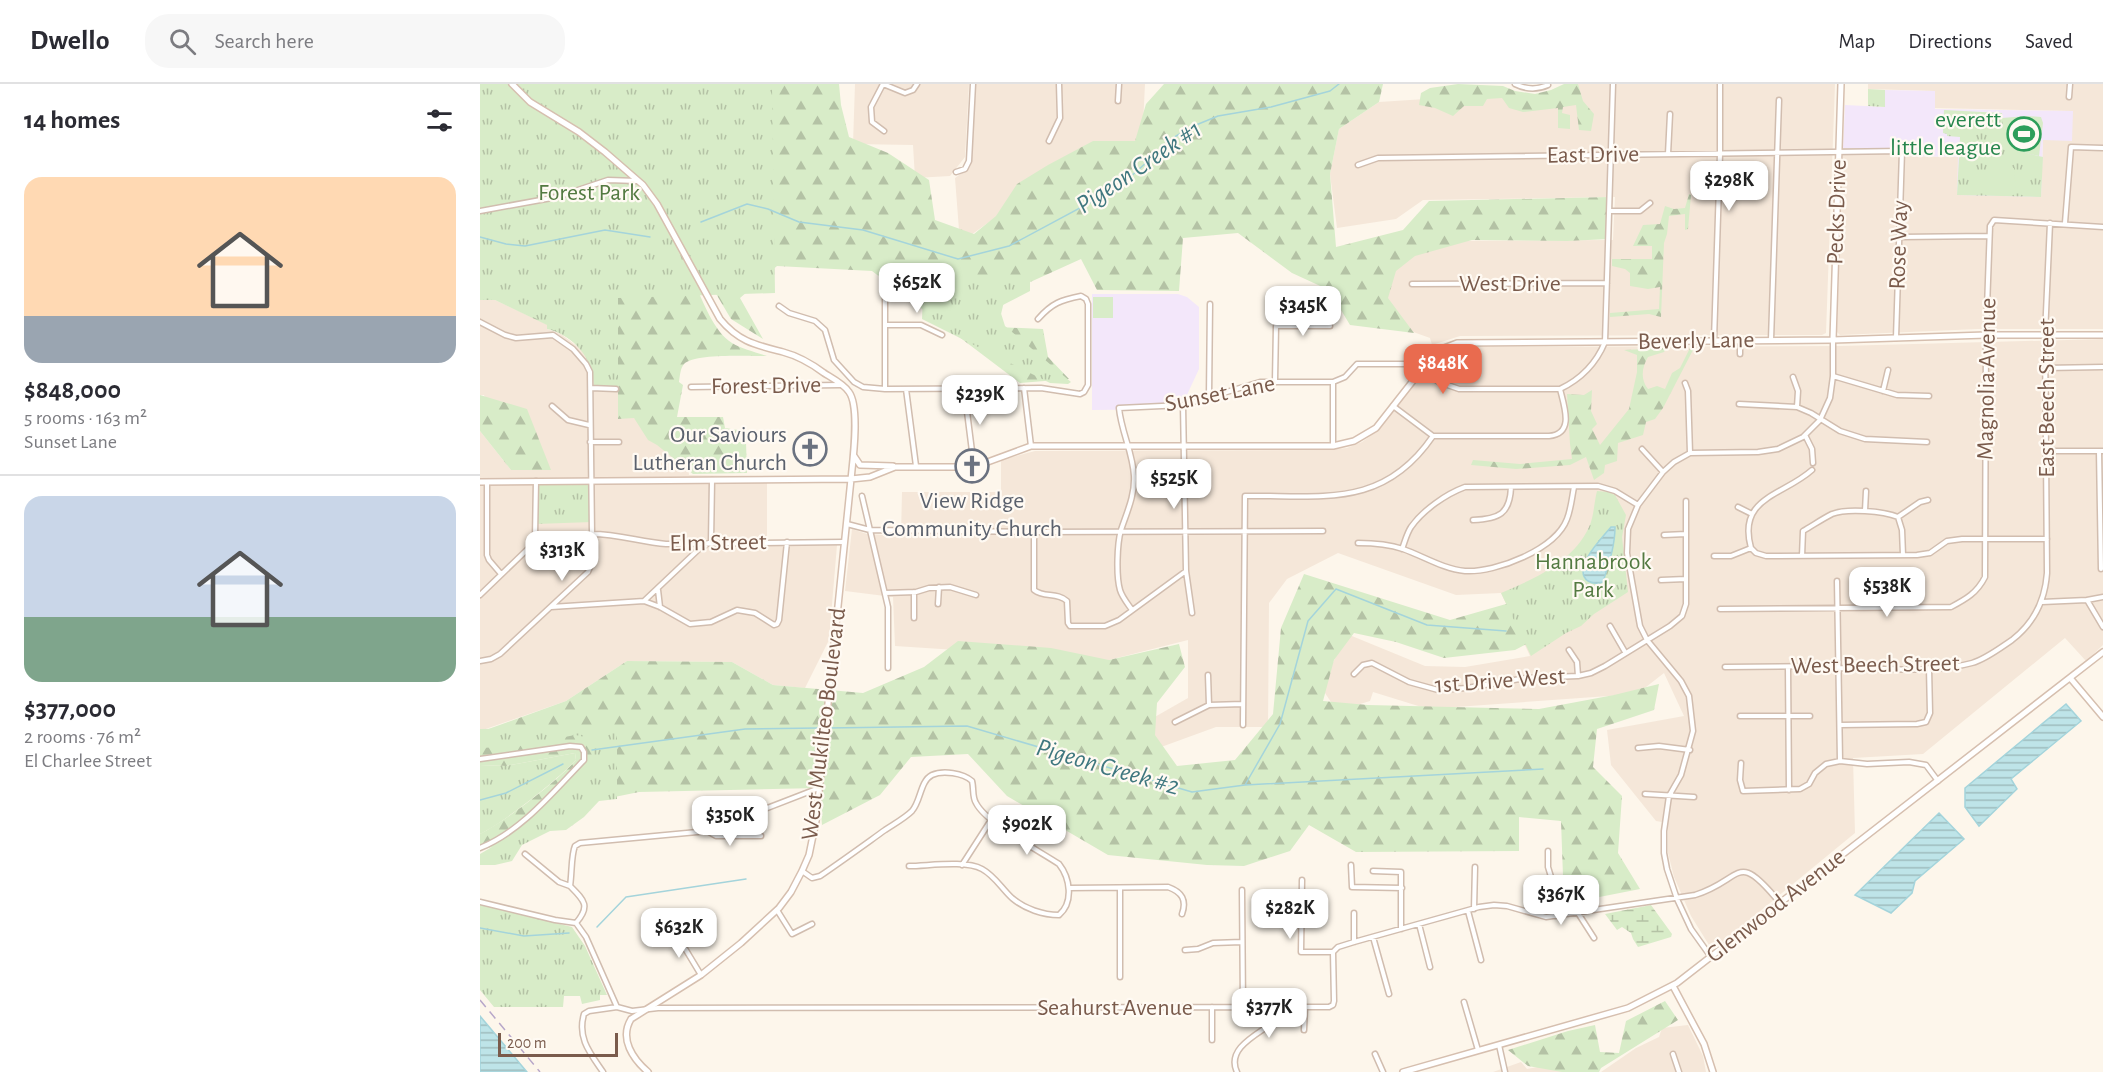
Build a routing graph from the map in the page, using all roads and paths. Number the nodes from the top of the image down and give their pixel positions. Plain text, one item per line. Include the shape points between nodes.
1 (512, 84) edge
2 (883, 84) edge
3 (917, 84) edge
4 (973, 84) edge
5 (1059, 84) edge
6 (1119, 84) edge
7 (1515, 84) edge
8 (1549, 84) edge
9 (1613, 84) edge
10 (1720, 84) edge
11 (1841, 84) edge
12 (2070, 84) edge
13 (2069, 97) dead end
14 (1779, 100) dead end
15 (1118, 101) dead end
16 (1670, 114) dead end
17 (884, 131) dead end
18 (1048, 141) dead end
19 (2103, 148) edge
20 (1902, 151) joint
21 (1839, 152) junction
22 (1668, 154) junction
23 (1720, 154) junction
24 (1777, 154) junction
25 (1610, 155) junction
26 (1358, 165) dead end
27 (956, 172) dead end
28 (639, 181) junction
29 (1650, 203) dead end
30 (480, 211) edge
31 (1609, 211) junction
32 (2050, 223) junction
33 (2065, 224) junction
34 (2103, 227) edge
35 (1989, 236) junction
36 (1900, 237) junction
37 (1607, 283) junction
38 (1412, 284) dead end
39 (885, 292) dead end
40 (1210, 304) dead end
41 (779, 306) dead end
42 (1038, 319) dead end
43 (481, 324) edge
44 (885, 325) junction
45 (1330, 326) dead end
46 (942, 335) dead end
47 (1986, 335) junction
48 (2045, 335) junction
49 (2103, 335) edge
50 (1896, 339) junction
51 (1714, 340) junction
52 (1740, 340) junction
53 (1771, 340) junction
54 (1833, 340) junction
55 (1605, 342) junction
56 (1740, 354) dead end
57 (2103, 367) edge
58 (1421, 368) junction
59 (2045, 368) junction
60 (1888, 370) dead end
61 (1833, 376) junction
62 (1793, 377) dead end
63 (1275, 381) junction
64 (1332, 382) junction
65 (1685, 383) dead end
66 (841, 385) junction
67 (691, 387) dead end
68 (591, 388) junction
69 (964, 388) junction
70 (1024, 388) junction
71 (616, 389) dead end
72 (885, 389) junction
73 (906, 389) junction
74 (1560, 389) junction
75 (1883, 391) junction
76 (1209, 396) junction
77 (1929, 396) dead end
78 (1739, 404) dead end
79 (1184, 405) junction
80 (552, 406) dead end
81 (1393, 406) junction
82 (1797, 407) junction
83 (1820, 420) junction
84 (589, 425) junction
85 (1805, 435) junction
86 (1433, 436) junction
87 (590, 441) junction
88 (619, 441) dead end
89 (1928, 442) dead end
90 (1126, 445) junction
91 (1184, 445) junction
92 (1031, 446) junction
93 (1333, 446) junction
94 (1642, 449) dead end
95 (2046, 451) junction
96 (2101, 451) edge
97 (1690, 453) junction
98 (853, 455) junction
99 (1813, 463) dead end
100 (916, 466) junction
101 (895, 467) junction
102 (974, 467) junction
103 (1812, 470) dead end
104 (1663, 472) junction
105 (851, 479) junction
106 (591, 480) junction
107 (712, 480) junction
108 (536, 481) junction
109 (483, 482) edge
110 (1511, 487) junction
111 (1574, 487) junction
112 (1866, 491) dead end
113 (862, 496) dead end
114 (1928, 500) dead end
115 (1686, 501) dead end
116 (1638, 506) junction
117 (1738, 507) dead end
118 (1865, 511) junction
119 (1752, 514) junction
120 (1898, 517) junction
121 (1473, 520) dead end
122 (847, 524) junction
123 (870, 530) junction
124 (1244, 530) junction
125 (1121, 531) junction
126 (1185, 531) junction
127 (1323, 531) dead end
128 (1034, 532) junction
129 (592, 534) junction
130 (1686, 534) junction
131 (1664, 535) dead end
132 (1986, 538) junction
133 (2047, 539) junction
134 (711, 542) junction
135 (787, 542) junction
136 (844, 542) junction
137 (1358, 543) dead end
138 (1751, 548) junction
139 (1402, 549) junction
140 (1903, 555) junction
141 (1714, 556) dead end
142 (1802, 556) junction
143 (2101, 569) dead end
144 (1186, 571) junction
145 (2047, 573) joint
146 (501, 574) junction
147 (1686, 579) junction
148 (1661, 580) dead end
149 (1838, 581) dead end
150 (939, 586) junction
151 (658, 590) junction
152 (914, 592) junction
153 (885, 593) junction
154 (480, 595) edge
155 (976, 596) dead end
156 (2103, 597) edge
157 (2087, 600) junction
158 (644, 601) junction
159 (2042, 602) junction
160 (938, 604) dead end
161 (551, 607) junction
162 (660, 607) junction
163 (1838, 608) junction
164 (1720, 609) dead end
165 (1132, 610) junction
166 (1192, 613) dead end
167 (914, 618) dead end
168 (1610, 626) dead end
169 (2103, 627) edge
170 (1647, 640) junction
171 (1569, 650) dead end
172 (1625, 652) junction
173 (2103, 652) edge
174 (480, 661) edge
175 (1725, 667) dead end
176 (1788, 667) junction
177 (888, 668) dead end
178 (1839, 668) junction
179 (1929, 668) junction
180 (1354, 674) dead end
181 (1208, 675) dead end
182 (1578, 676) junction
183 (2071, 679) junction
184 (1243, 704) junction
185 (1209, 705) junction
186 (1788, 715) junction
187 (1740, 716) dead end
188 (1810, 716) dead end
189 (2103, 717) edge
190 (1175, 722) dead end
191 (1243, 725) dead end
192 (1840, 725) junction
193 (1638, 748) dead end
194 (1690, 750) junction
195 (480, 759) edge
196 (1840, 761) junction
197 (1741, 763) dead end
198 (1938, 781) junction
199 (819, 788) junction
200 (1789, 790) junction
201 (1645, 794) dead end
202 (1669, 796) junction
203 (1694, 797) dead end
204 (991, 820) junction
205 (708, 831) junction
206 (761, 836) dead end
207 (480, 848) edge
208 (1548, 851) dead end
209 (525, 854) dead end
210 (1351, 864) dead end
211 (962, 865) junction
212 (909, 866) dead end
213 (1474, 867) dead end
214 (802, 871) junction
215 (1372, 871) dead end
216 (1302, 880) dead end
217 (570, 886) junction
218 (1069, 888) junction
219 (1120, 888) junction
220 (1402, 888) junction
221 (1242, 890) dead end
222 (1677, 899) junction
223 (480, 902) edge
224 (1779, 903) junction
225 (1474, 909) junction
226 (777, 910) junction
227 (1468, 911) junction
228 (1354, 913) dead end
229 (1578, 913) junction
230 (1182, 914) dead end
231 (1556, 916) junction
232 (576, 923) junction
233 (812, 924) dead end
234 (1419, 924) junction
235 (1401, 929) junction
236 (661, 931) dead end
237 (1374, 937) junction
238 (1594, 938) dead end
239 (1242, 942) junction
240 (1354, 942) junction
241 (1185, 950) dead end
242 (1333, 952) junction
243 (1712, 958) junction
244 (1481, 960) dead end
245 (1430, 967) dead end
246 (701, 975) junction
247 (1120, 977) dead end
248 (1673, 986) junction
249 (1389, 994) dead end
250 (1464, 1002) dead end
251 (1212, 1007) junction
252 (1243, 1007) junction
253 (1272, 1007) junction
254 (1305, 1007) junction
255 (617, 1008) junction
256 (645, 1009) junction
257 (1304, 1030) dead end
258 (1212, 1040) dead end
259 (1499, 1045) junction
260 (1478, 1050) junction
261 (1375, 1054) dead end
262 (1673, 1054) dead end
263 (603, 1072) edge
264 (648, 1072) edge
265 (1237, 1072) edge
266 (1383, 1072) edge
267 (1403, 1072) edge
268 (1505, 1072) edge
269 (1679, 1072) edge
270 (1707, 1072) edge
271 (1713, 1072) edge

1 - 28 street, West Mukilteo Boulevard via 530,102 579,132
2 - 3 street via 905,93
2 - 17 street via 870,112 872,122
4 - 27 street via 969,161 965,169
5 - 18 street via 1060,118
6 - 15 street
7 - 8 street via 1535,88
9 - 25 street
10 - 23 street
11 - 21 street, Pecks Drive
12 - 13 street
14 - 24 street
16 - 22 street
19 - 33 street via 2071,147
20 - 21 street, East Drive
20 - 36 street, Rose Way
21 - 24 street, East Drive
21 - 54 street, Pecks Drive
22 - 23 street, East Drive
22 - 25 street, East Drive
23 - 24 street, East Drive
23 - 51 street
24 - 53 street
25 - 26 street, East Drive via 1378,158
25 - 31 street
28 - 30 street via 608,180 556,197
28 - 66 street, West Mukilteo Boulevard via 657,204 728,328 757,346 804,360
29 - 31 street via 1640,211
31 - 37 street
32 - 33 street
32 - 35 street, Magnolia Avenue via 1994,220
32 - 48 street, East Beech Street
33 - 34 street
35 - 36 street
35 - 47 street, Magnolia Avenue
36 - 50 street, Rose Way
37 - 38 street, West Drive
37 - 55 street
39 - 44 street
40 - 76 street
41 - 72 street via 789,314 815,321 825,330 834,360 854,382
42 - 70 street via 1058,302 1081,296 1086,299 1088,386 1080,394
43 - 68 street via 516,338 545,334 561,339 586,364
44 - 46 street via 921,325
44 - 72 street
45 - 63 street via 1276,326
47 - 48 street, Beverly Lane
47 - 50 street, Beverly Lane
47 - 132 street, Magnolia Avenue
48 - 49 street, Beverly Lane
48 - 59 street, East Beech Street
50 - 54 street, Beverly Lane
51 - 52 street, Beverly Lane
51 - 55 street, Beverly Lane
52 - 53 street, Beverly Lane
52 - 56 street
53 - 54 street, Beverly Lane
54 - 61 street
55 - 58 street, Beverly Lane via 1457,343 1435,353
55 - 74 street via 1592,366
57 - 59 street
58 - 64 street via 1412,363 1357,364
58 - 74 street via 1439,382 1459,389
58 - 81 street, Beverly Lane
59 - 95 street, East Beech Street
60 - 75 street
61 - 75 street
61 - 83 street via 1830,398
62 - 82 street via 1798,391
63 - 64 street, Sunset Lane
63 - 76 street, Sunset Lane
64 - 93 street
65 - 97 street
66 - 67 street, Forest Drive
66 - 98 street, West Mukilteo Boulevard via 854,403
68 - 71 street
68 - 84 street
69 - 70 street
69 - 73 street
69 - 102 street
70 - 92 street
72 - 73 street
73 - 100 street
74 - 86 street via 1566,424 1558,435
75 - 77 street
76 - 79 street, Sunset Lane
78 - 82 street
79 - 90 street, Sunset Lane via 1119,408
79 - 91 street
80 - 84 street via 568,420
81 - 86 street
81 - 93 street, Beverly Lane via 1367,435
82 - 83 street
83 - 85 street
83 - 89 street via 1865,439
84 - 87 street
85 - 97 street via 1778,449
85 - 99 street via 1812,448
86 - 124 street via 1414,462 1380,485 1346,495 1245,496
87 - 88 street
87 - 106 street
90 - 91 street, Beverly Lane
90 - 92 street, Beverly Lane
90 - 125 street via 1134,489
91 - 93 street, Beverly Lane
91 - 126 street
92 - 102 street, Beverly Lane
94 - 104 street
95 - 96 street
95 - 133 street, East Beech Street
96 - 143 street
97 - 104 street
98 - 101 street via 860,465
98 - 105 street, West Mukilteo Boulevard
100 - 101 street
100 - 102 street
101 - 105 street via 870,477
103 - 119 street via 1762,500
104 - 116 street
105 - 107 street
105 - 122 street, West Mukilteo Boulevard
106 - 107 street
106 - 108 street
106 - 129 street
107 - 134 street
108 - 109 street
108 - 146 street via 533,544
109 - 146 street via 487,555
110 - 111 street
110 - 121 street via 1506,510
110 - 139 street via 1465,487 1454,491 1418,518
111 - 116 street via 1598,486 1615,491
111 - 139 street via 1567,520 1549,542 1500,567 1463,571
112 - 118 street
113 - 123 street
114 - 120 street
115 - 130 street, 1st Drive West
116 - 170 street via 1628,529 1626,548 1636,611
117 - 119 street
118 - 120 street
118 - 142 street via 1834,513 1803,531
119 - 138 street via 1747,535
120 - 140 street
122 - 123 street
122 - 136 street, West Mukilteo Boulevard
123 - 128 street
123 - 153 street
124 - 126 street
124 - 127 street
124 - 184 street
125 - 126 street
125 - 128 street
125 - 165 street via 1120,590
126 - 144 street
128 - 165 street via 1035,592 1061,596 1067,601 1070,626 1105,626
129 - 134 street, Elm Street via 666,544
129 - 161 street via 588,572
130 - 131 street
130 - 147 street, 1st Drive West
132 - 133 street
132 - 140 street via 1947,541 1930,553
132 - 163 street, Magnolia Avenue via 1986,577 1969,597 1951,606
133 - 145 street, East Beech Street
134 - 135 street, Elm Street
134 - 151 street
135 - 136 street, Elm Street
135 - 162 street via 777,624 755,613 737,610 711,622 690,624
136 - 199 street, West Mukilteo Boulevard
137 - 139 street
138 - 141 street via 1731,556
138 - 142 street via 1766,556
140 - 142 street
144 - 165 street
144 - 166 street
145 - 159 street, West Beech Street
146 - 154 street
147 - 148 street
147 - 170 street, 1st Drive West via 1682,616
149 - 163 street
150 - 152 street
150 - 155 street
150 - 160 street
151 - 158 street
151 - 162 street
152 - 153 street
152 - 167 street
153 - 177 street
156 - 157 street
157 - 159 street
157 - 169 street
158 - 161 street
158 - 162 street
159 - 179 street, West Beech Street via 2033,619 1998,650 1974,662
161 - 174 street via 500,654
163 - 164 street, Magnolia Avenue
163 - 178 street
168 - 172 street
170 - 172 street, 1st Drive West
170 - 194 street via 1689,696 1693,731
171 - 182 street via 1577,662
172 - 182 street, 1st Drive West via 1605,666
173 - 183 street, Glenwood Avenue
175 - 176 street, West Beech Street
176 - 178 street, West Beech Street
176 - 186 street
178 - 179 street, West Beech Street
178 - 192 street
179 - 192 street via 1930,713 1926,722
180 - 182 street, 1st Drive West via 1372,663 1409,682 1438,690 1526,678
181 - 185 street
183 - 189 street
183 - 198 street, Glenwood Avenue
184 - 185 street
184 - 191 street
185 - 190 street
186 - 187 street
186 - 188 street
186 - 200 street
192 - 196 street
193 - 194 street
194 - 202 street
195 - 207 street via 570,746 581,747 584,752 584,760 533,812 499,840
196 - 198 street via 1926,765
196 - 200 street via 1826,764 1809,784
197 - 200 street via 1743,791
198 - 224 street, Glenwood Avenue
199 - 205 street
199 - 214 street, West Mukilteo Boulevard via 812,839
201 - 202 street
202 - 203 street
202 - 222 street via 1664,853
204 - 211 street
204 - 214 street via 974,801 972,781 966,776 938,773 924,781 911,812 820,876 812,878
204 - 218 street via 1059,864
205 - 206 street via 716,836
205 - 217 street via 580,843 572,852
208 - 231 street
209 - 217 street via 559,882
210 - 220 street via 1352,887
211 - 212 street
211 - 218 street via 982,869 1012,898 1049,915 1065,910
213 - 225 street
214 - 226 street, West Mukilteo Boulevard
215 - 220 street via 1401,872
216 - 242 street via 1301,952
217 - 232 street via 585,902 585,910
218 - 219 street
219 - 230 street via 1177,890 1184,900
219 - 247 street
220 - 235 street
221 - 239 street
222 - 224 street via 1706,892 1734,873 1745,872 1753,874
222 - 229 street
222 - 243 street via 1691,929
223 - 232 street
224 - 243 street, Glenwood Avenue
225 - 227 street
225 - 231 street via 1494,904
226 - 233 street via 792,933
226 - 246 street, West Mukilteo Boulevard
227 - 234 street
227 - 244 street
228 - 240 street
229 - 231 street
229 - 238 street
232 - 255 street
234 - 235 street
234 - 245 street
235 - 237 street
236 - 246 street via 672,927
237 - 240 street
237 - 249 street
239 - 241 street via 1213,943
239 - 252 street
240 - 242 street
242 - 254 street, Seahurst Avenue via 1333,1005
243 - 248 street, Glenwood Avenue
246 - 256 street, West Mukilteo Boulevard
248 - 259 street, Glenwood Avenue via 1628,1008
248 - 271 street via 1704,1044
250 - 260 street
251 - 252 street, Seahurst Avenue
251 - 256 street, Seahurst Avenue
251 - 258 street
252 - 253 street, Seahurst Avenue
253 - 254 street, Seahurst Avenue
253 - 265 street via 1271,1024 1238,1051
254 - 257 street
255 - 256 street, Seahurst Avenue
255 - 263 street, Seahurst Avenue via 584,1014 584,1040
256 - 264 street, West Mukilteo Boulevard via 632,1019 625,1035 631,1052
259 - 260 street, Glenwood Avenue
259 - 268 street
260 - 267 street, Glenwood Avenue
261 - 266 street
262 - 269 street
270 - 271 street

